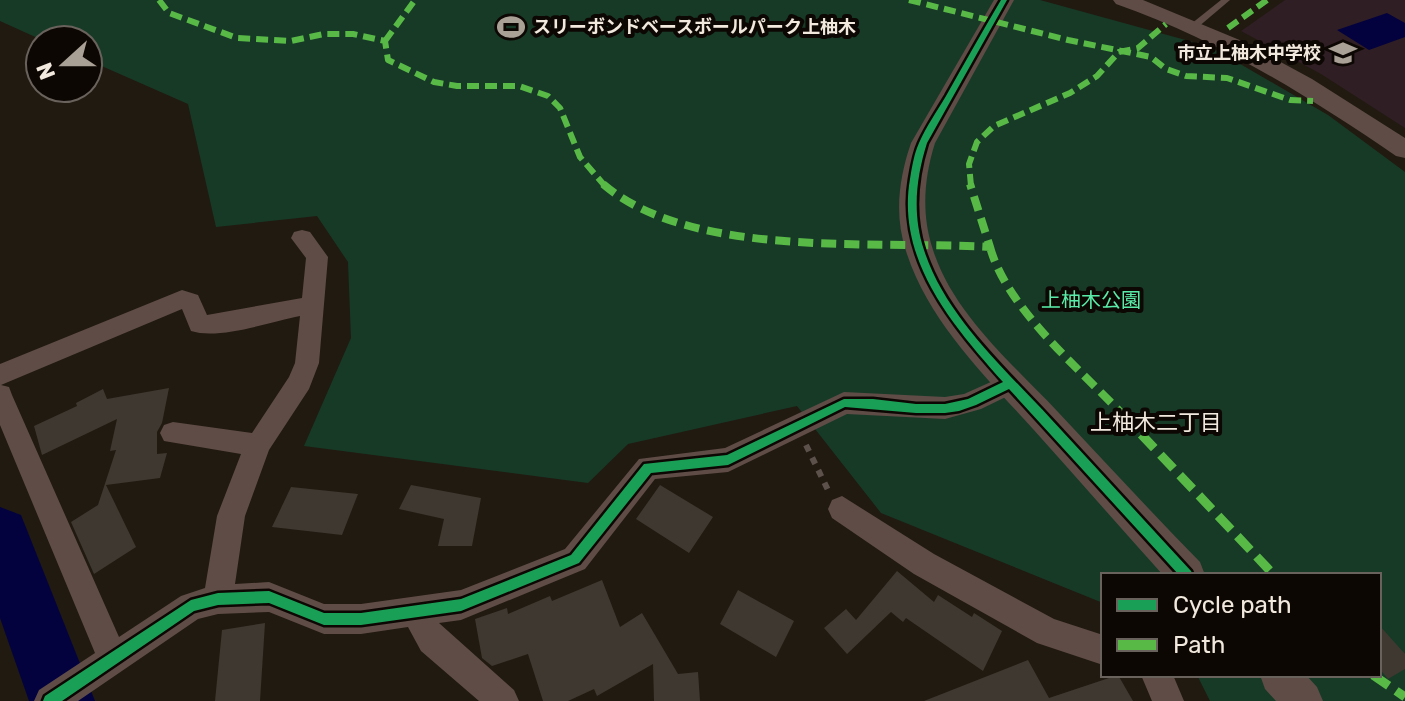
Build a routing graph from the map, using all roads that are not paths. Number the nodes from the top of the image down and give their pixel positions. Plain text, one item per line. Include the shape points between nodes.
1 (1004, 0) edge
2 (1123, 0) edge
3 (1226, 0) edge
4 (1150, 4) edge
5 (1194, 26) junction
6 (1405, 150) edge
7 (302, 238) dead end
8 (312, 305) junction
9 (0, 375) edge
10 (1011, 383) junction
11 (0, 395) edge
12 (173, 433) dead end
13 (258, 445) junction
14 (842, 509) road end
15 (1185, 573) edge
16 (218, 599) junction
17 (415, 611) junction
18 (1101, 649) edge
19 (105, 664) junction
20 (1158, 677) edge
21 (1281, 677) edge
22 (50, 701) edge
23 (503, 701) edge
24 (1168, 701) edge
25 (1303, 701) edge

1 - 10 street via 923,143 910,200 927,270
2 - 4 street
3 - 5 lane
4 - 5 street
5 - 6 street via 1271,62
7 - 8 street via 317,257
8 - 9 street via 199,324 190,301 182,299
8 - 13 street via 300,382
10 - 15 street
10 - 17 street via 959,406 844,403 728,460 648,468 575,559 461,605
11 - 19 street
12 - 13 street
13 - 16 street via 231,516
14 - 18 street via 924,564 1048,632
16 - 17 street via 269,597 324,619
16 - 19 street via 191,606
17 - 23 street via 432,640
19 - 22 street
20 - 24 street
21 - 25 street

